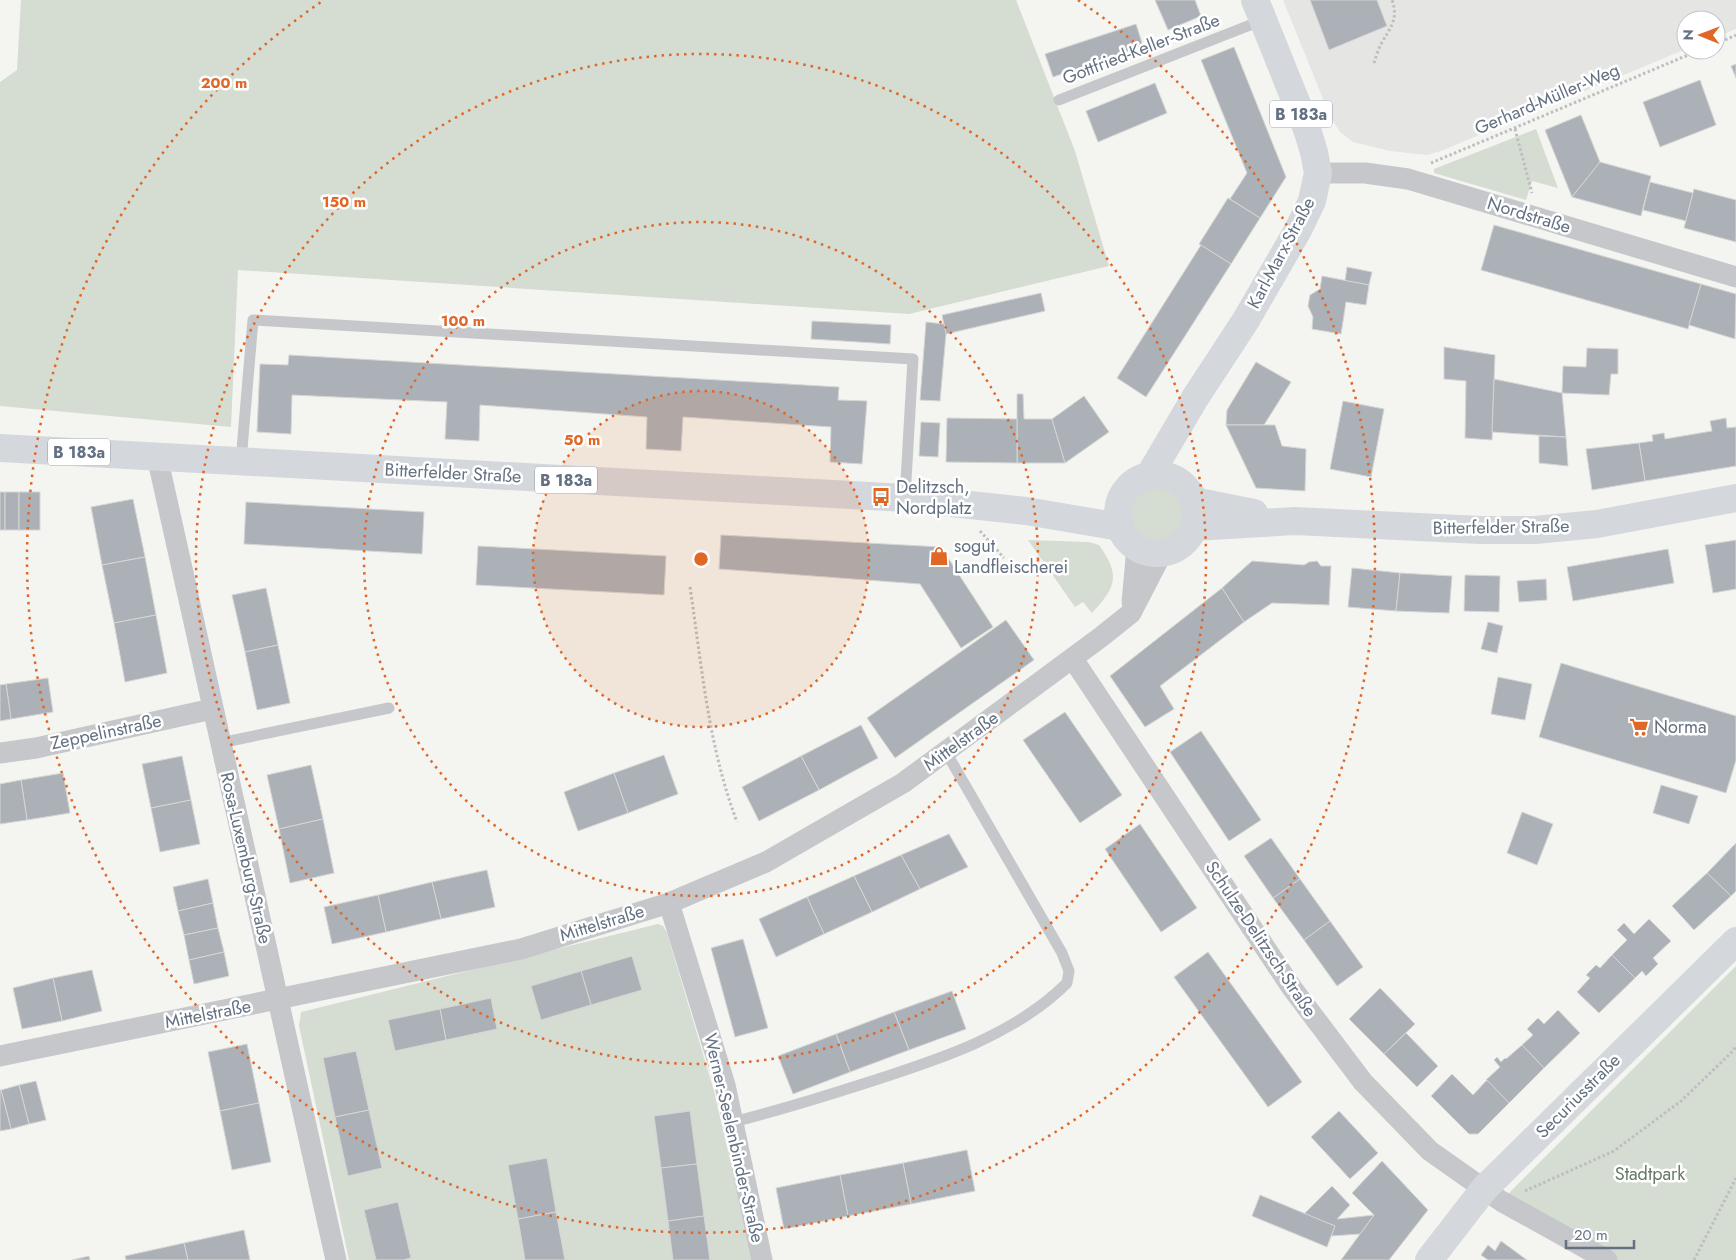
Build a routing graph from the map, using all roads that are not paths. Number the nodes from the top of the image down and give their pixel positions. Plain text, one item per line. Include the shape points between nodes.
1 (1259, 10) edge
2 (1059, 100) dead end
3 (1318, 173) junction
4 (1736, 277) edge
5 (0, 448) edge
6 (157, 456) junction
7 (241, 461) junction
8 (1162, 477) junction
9 (905, 498) junction
10 (1736, 498) edge
11 (1194, 514) junction
12 (1120, 515) junction
13 (1150, 550) junction
14 (1073, 659) junction
15 (389, 708) dead end
16 (212, 709) junction
17 (220, 743) junction
18 (946, 752) junction
19 (0, 753) edge
20 (669, 903) junction
21 (1736, 941) edge
22 (278, 1000) junction
23 (0, 1056) edge
24 (733, 1122) junction
25 (1492, 1195) junction
26 (336, 1260) edge
27 (762, 1260) edge
28 (1429, 1260) edge
29 (1606, 1260) edge

1 - 2 lane, Gottfried-Keller-Straße
1 - 3 main road, Karl-Marx-Straße / B 183a via 1307,128
3 - 4 street, Nordstraße via 1366,173 1408,179
3 - 8 main road, Karl-Marx-Straße / B 183a via 1312,201 1298,230 1246,320 1187,410
5 - 6 main road, Bitterfelder Straße / B 183a
6 - 7 main road, Bitterfelder Straße / B 183a
6 - 16 street, Rosa-Luxemburg-Straße
7 - 9 main road, Bitterfelder Straße / B 183a
7 - 9 lane via 253,320 263,320 913,359
8 - 11 main road via 1185,486
8 - 12 main road via 1139,479 1131,486 1124,494
9 - 12 main road, Bitterfelder Straße / B 183a via 1026,511
10 - 11 main road, Bitterfelder Straße via 1597,524 1535,530 1480,530
11 - 13 main road via 1184,543 1174,550
12 - 13 main road via 1127,539
13 - 14 street, Mittelstraße via 1131,613
14 - 18 street, Mittelstraße
14 - 25 street, Schulze-Delitzsch-Straße via 1292,988 1363,1082 1430,1151
15 - 17 lane
16 - 17 street, Rosa-Luxemburg-Straße
16 - 19 street, Zeppelinstraße
17 - 22 street, Rosa-Luxemburg-Straße
18 - 20 street, Mittelstraße via 903,783 766,862
18 - 24 lane via 1062,953 1069,970 1067,983 1037,1008 1008,1026 942,1058 788,1108
20 - 22 street, Mittelstraße via 521,949
20 - 24 street, Werner-Seelenbinder-Straße via 716,1051
21 - 25 main road, Securiusstraße
22 - 23 street, Mittelstraße
22 - 26 street, Rosa-Luxemburg-Straße
24 - 27 street, Werner-Seelenbinder-Straße
25 - 28 main road, Securiusstraße
25 - 29 street, Schulze-Delitzsch-Straße

